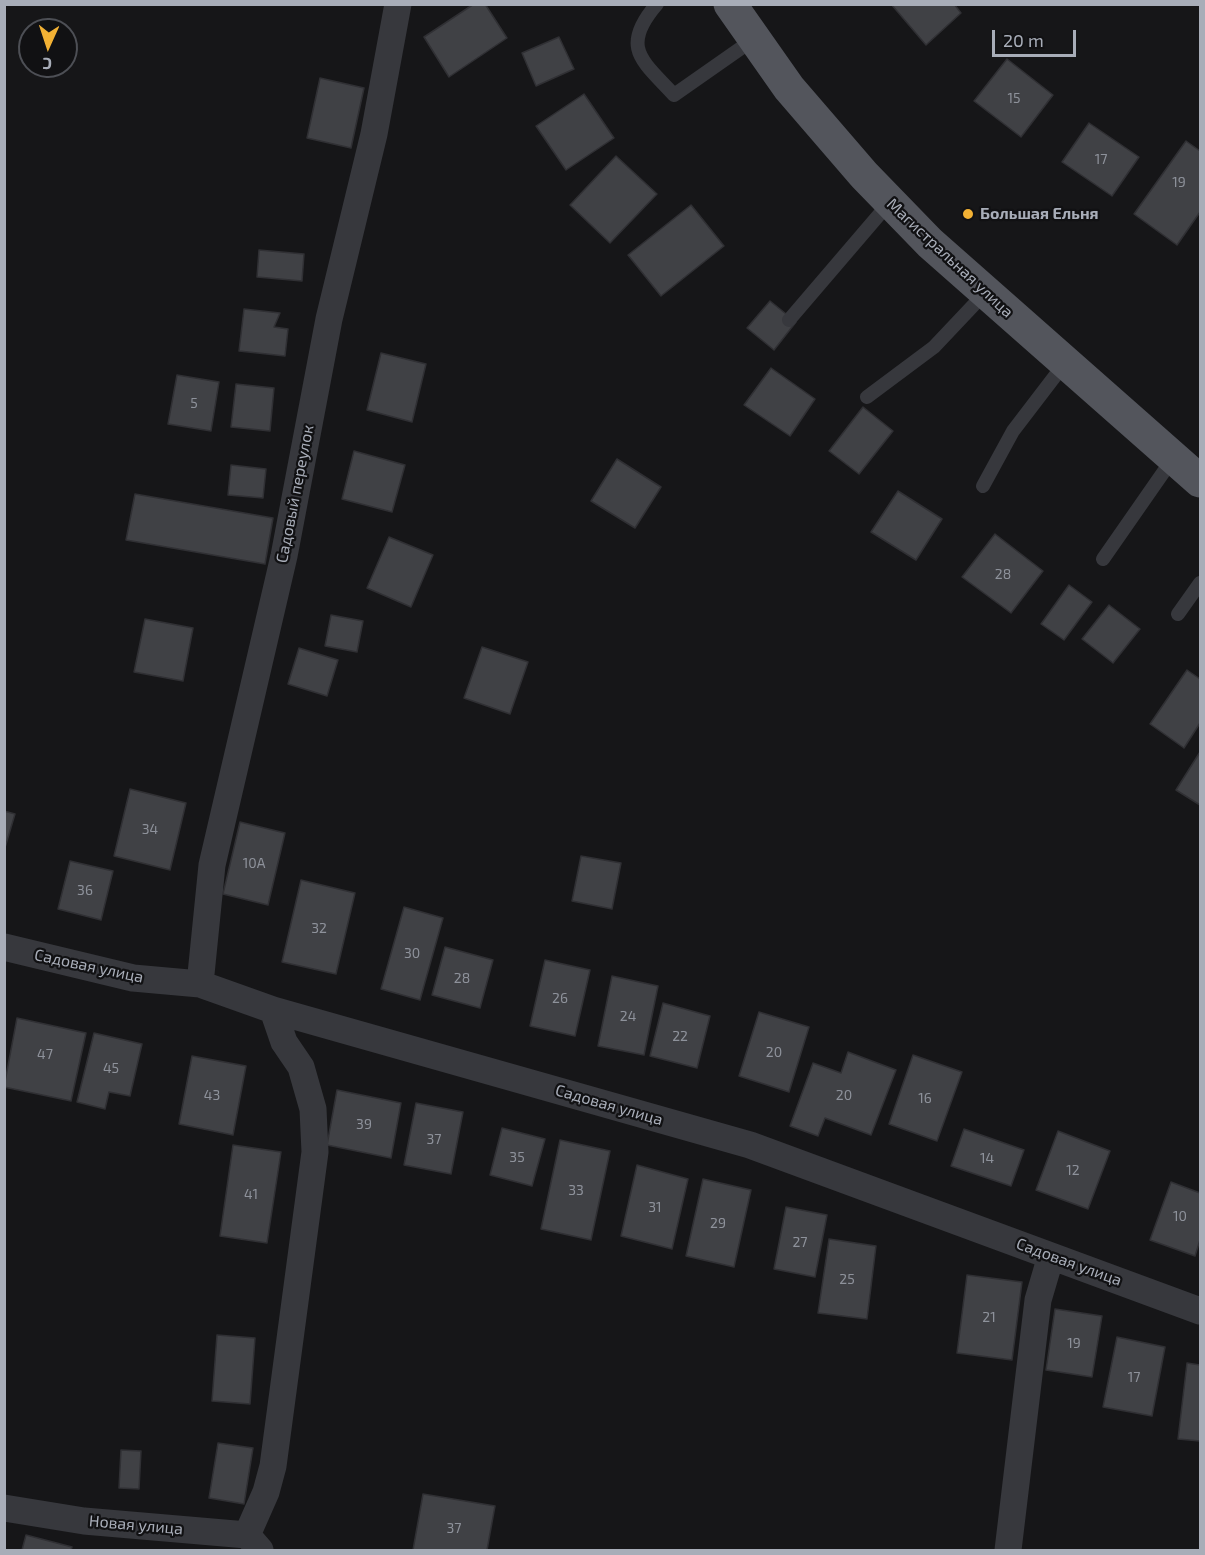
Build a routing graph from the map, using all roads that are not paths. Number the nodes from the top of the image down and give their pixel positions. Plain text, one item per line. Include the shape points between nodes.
1 (398, 4) edge
2 (657, 4) edge
3 (730, 4) edge
4 (754, 39) junction
5 (890, 202) junction
6 (985, 293) junction
7 (789, 320) dead end
8 (1065, 363) junction
9 (867, 397) dead end
10 (1174, 457) junction
11 (1200, 481) edge
12 (983, 486) dead end
13 (1103, 559) dead end
14 (1200, 583) edge
15 (1178, 614) dead end
16 (4, 947) edge
17 (200, 984) junction
18 (273, 1010) junction
19 (1051, 1256) junction
20 (1200, 1311) edge
21 (4, 1508) edge
22 (254, 1543) edge
23 (1008, 1551) edge

1 - 17 street, Садовый переулок via 374,134 329,319 284,556 212,865
2 - 4 lane via 644,20 636,41 640,58 674,95
3 - 4 main road, Магистральная улица
4 - 5 main road, Магистральная улица via 789,88
5 - 6 main road, Магистральная улица
5 - 7 lane
6 - 8 main road, Магистральная улица
6 - 9 lane via 934,347
8 - 10 main road, Магистральная улица
8 - 12 lane via 1013,431
10 - 11 main road, Магистральная улица
10 - 13 lane
14 - 15 lane
16 - 17 street, Садовая улица via 133,978
17 - 18 street, Садовая улица
18 - 19 street, Садовая улица via 750,1145
18 - 22 street via 284,1042 301,1066 313,1109 315,1152 273,1466
19 - 20 street, Садовая улица
19 - 23 street via 1038,1300
21 - 22 street, Новая улица

